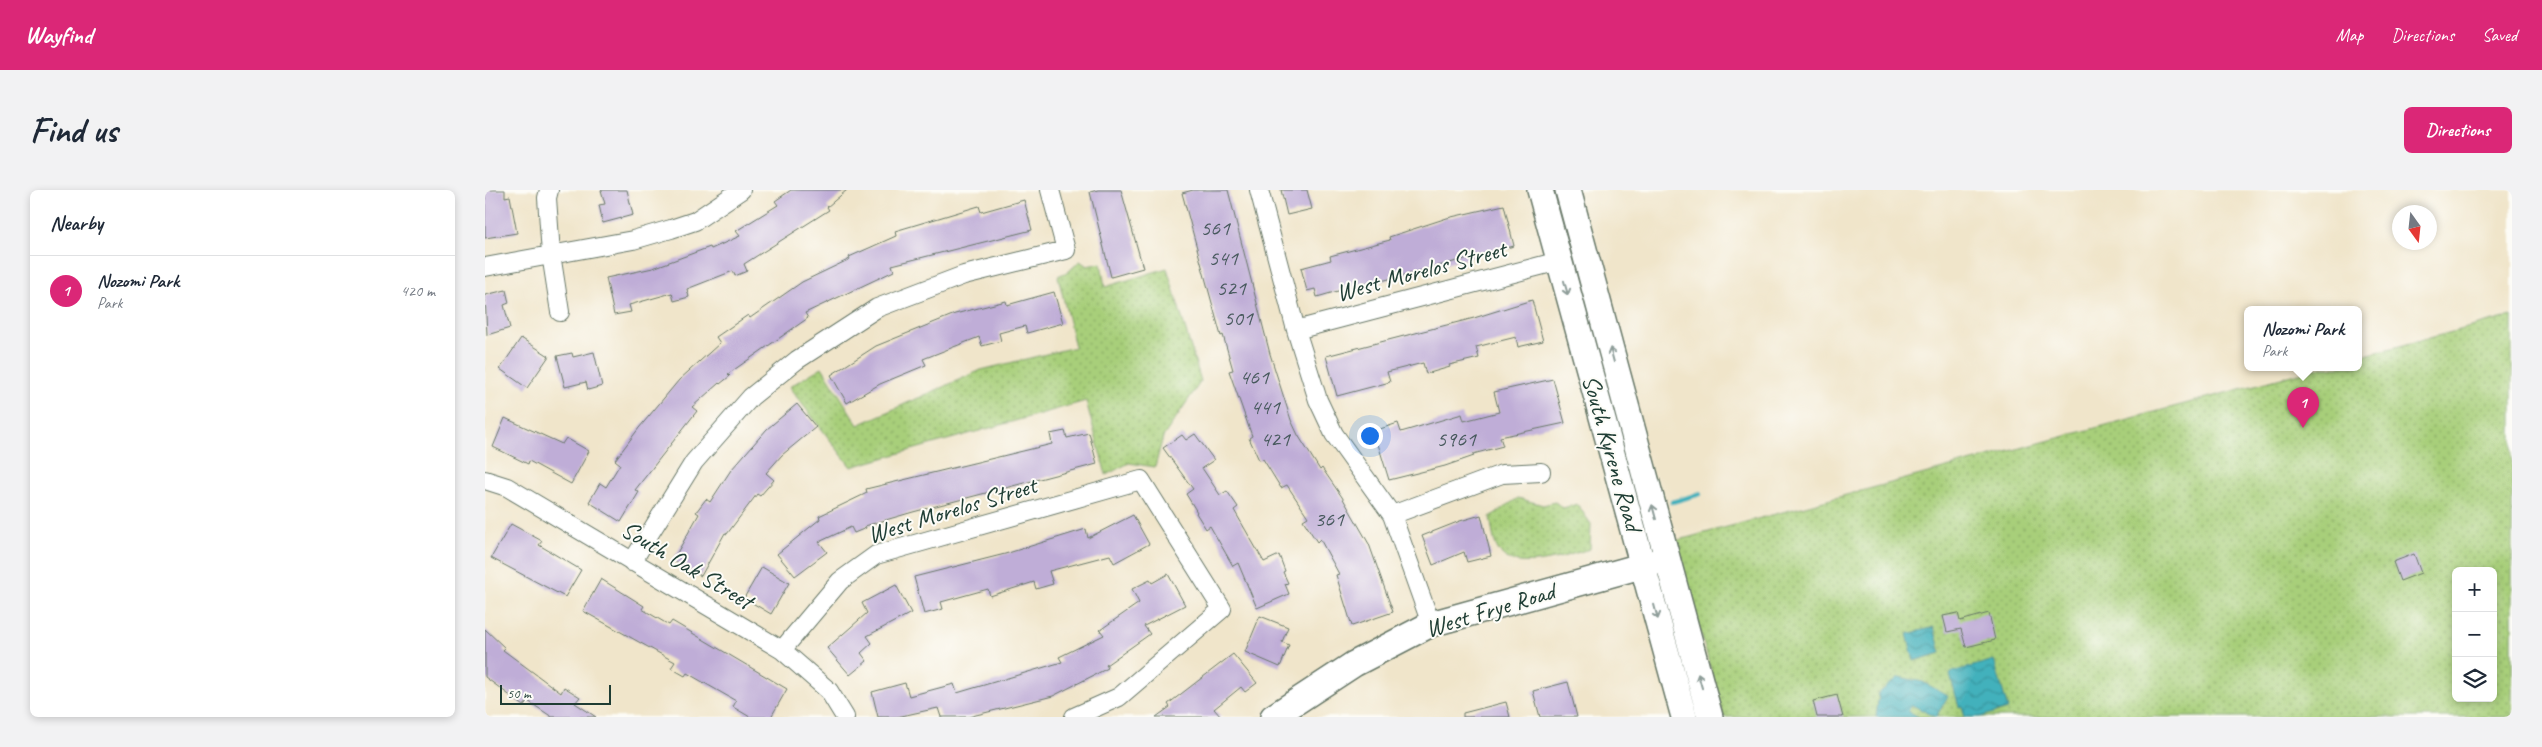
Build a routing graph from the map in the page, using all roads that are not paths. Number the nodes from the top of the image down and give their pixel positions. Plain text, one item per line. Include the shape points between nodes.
1 (549, 190) edge
2 (741, 190) edge
3 (1050, 190) edge
4 (1259, 190) edge
5 (1540, 190) edge
6 (1568, 190) edge
7 (551, 254) junction
8 (1559, 261) junction
9 (485, 267) edge
10 (560, 312) dead end
11 (1296, 330) junction
12 (1541, 472) dead end
13 (485, 480) edge
14 (1392, 515) junction
15 (632, 562) junction
16 (1655, 562) junction
17 (1431, 624) junction
18 (782, 650) junction
19 (845, 717) edge
20 (1074, 717) edge
21 (1273, 717) edge
22 (1685, 717) edge
23 (1710, 717) edge

1 - 7 street
2 - 7 street via 695,221 633,240
3 - 15 street via 1066,250 964,275 877,308 797,360 751,397 694,462
4 - 11 street
5 - 8 main road, South Kyrene Road
16 -> 6 main road, South Kyrene Road
7 - 9 street
7 - 10 street
8 - 11 street, West Morelos Street
8 -> 16 main road, South Kyrene Road
11 - 14 street via 1318,400 1334,434
12 - 14 street via 1502,474
13 - 15 street, South Oak Street via 507,487
14 - 17 street
15 - 18 street, South Oak Street
16 - 17 main road, West Frye Road
16 -> 22 main road, South Kyrene Road
23 -> 16 main road, South Kyrene Road
17 - 21 main road, West Frye Road via 1354,664
18 - 19 street, South Oak Street via 829,691
18 - 20 street, West Morelos Street via 840,581 876,555 1141,480 1223,609 1119,697

